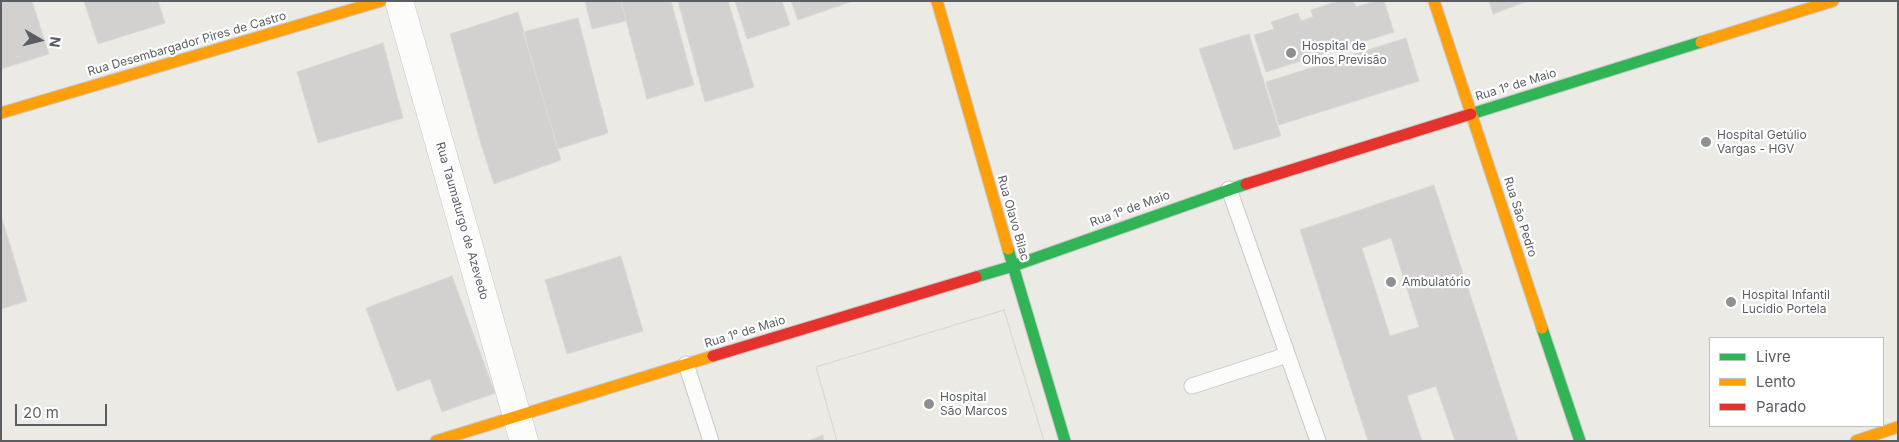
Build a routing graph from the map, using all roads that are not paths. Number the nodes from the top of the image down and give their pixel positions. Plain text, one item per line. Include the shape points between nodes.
1 (382, 1) edge
2 (399, 1) edge
3 (937, 1) edge
4 (1434, 1) edge
5 (1833, 1) edge
6 (1, 113) edge
7 (1471, 113) junction
8 (1229, 189) junction
9 (1013, 266) junction
10 (1287, 355) junction
11 (686, 364) junction
12 (1192, 386) dead end
13 (517, 415) junction
14 (1898, 428) edge
15 (436, 441) edge
16 (524, 441) edge
17 (711, 441) edge
18 (1065, 441) edge
19 (1318, 441) edge
20 (1580, 441) edge
21 (1856, 441) edge

1 - 6 street, Rua Desembargador Pires de Castro
2 - 13 street, Rua Taumaturgo de Azevedo
3 - 9 street, Rua Olavo Bilac
4 - 7 street, Rua São Pedro
5 - 7 street, Rua 1º de Maio
7 - 8 street, Rua 1º de Maio
7 - 20 street, Rua São Pedro
8 - 9 street, Rua 1º de Maio
8 - 10 lane
9 - 11 street, Rua 1º de Maio
9 - 18 street, Rua Olavo Bilac
10 - 12 lane
10 - 19 lane
11 - 13 street, Rua 1º de Maio
11 - 17 lane
13 - 15 street, Rua 1º de Maio
13 - 16 street, Rua Taumaturgo de Azevedo
14 - 21 street

